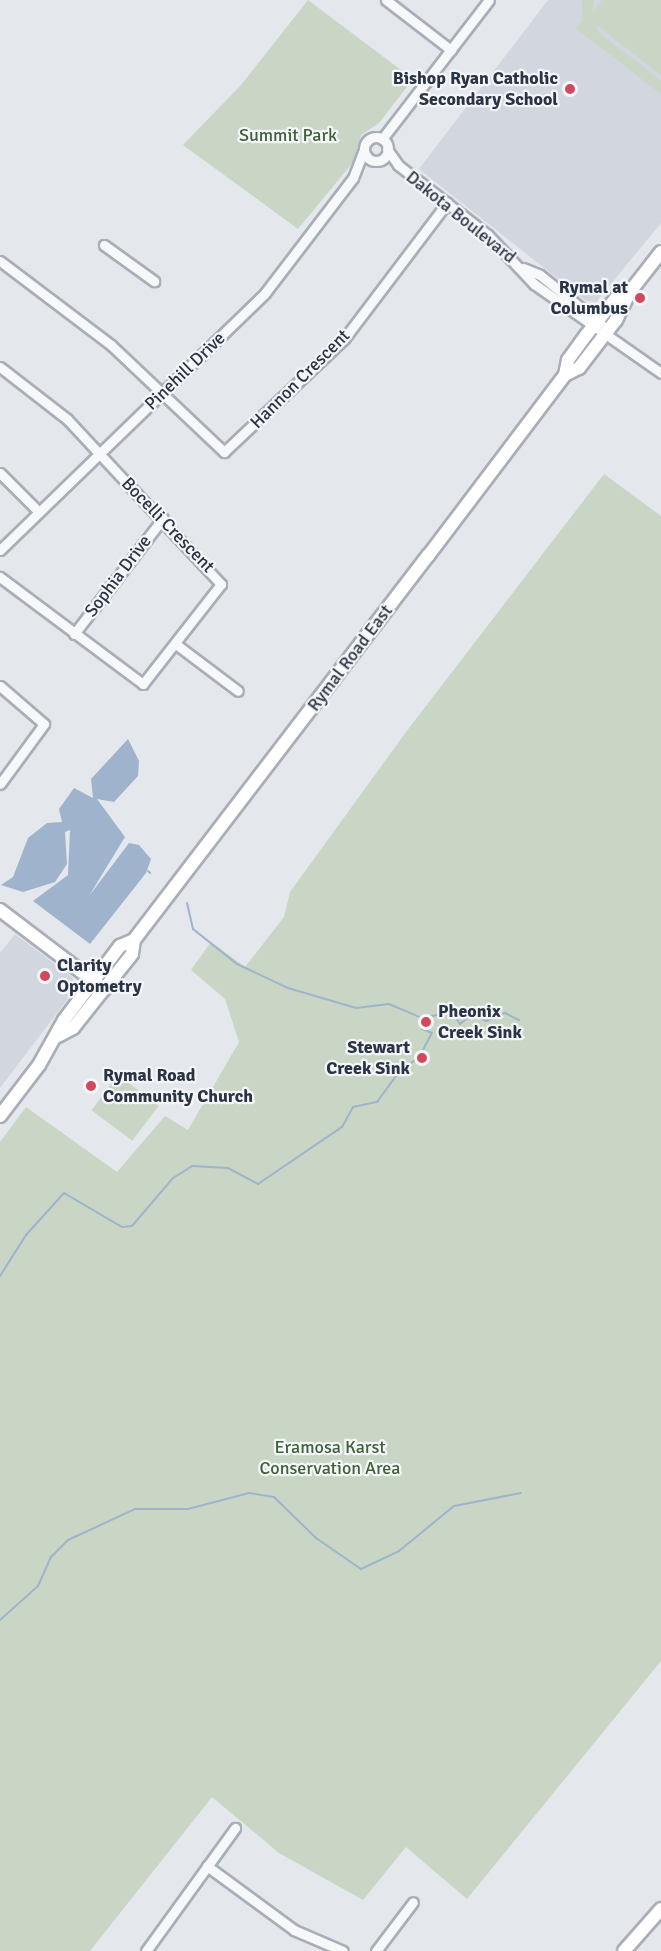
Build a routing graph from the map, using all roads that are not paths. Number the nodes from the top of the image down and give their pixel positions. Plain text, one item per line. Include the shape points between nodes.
1 (386, 0) edge
2 (489, 0) edge
3 (451, 50) junction
4 (382, 139) junction
5 (387, 149) junction
6 (364, 150) junction
7 (377, 160) junction
8 (398, 165) junction
9 (353, 178) junction
10 (447, 203) junction
11 (104, 245) dead end
12 (661, 252) edge
13 (0, 261) edge
14 (154, 281) dead end
15 (629, 293) junction
16 (595, 324) junction
17 (606, 333) junction
18 (0, 367) edge
19 (661, 373) edge
20 (564, 375) junction
21 (160, 394) junction
22 (99, 453) junction
23 (0, 473) edge
24 (39, 512) junction
25 (163, 519) junction
26 (0, 550) edge
27 (0, 577) edge
28 (74, 634) junction
29 (177, 645) junction
30 (0, 686) edge
31 (238, 691) dead end
32 (0, 784) edge
33 (0, 910) edge
34 (134, 940) junction
35 (93, 981) junction
36 (104, 989) junction
37 (58, 1036) junction
38 (0, 1116) edge
39 (235, 1828) dead end
40 (207, 1866) junction
41 (413, 1902) dead end
42 (661, 1909) edge
43 (146, 1951) edge
44 (343, 1951) edge
45 (376, 1951) edge
46 (624, 1951) edge

1 - 3 street
2 - 3 street
3 - 4 street
4 - 5 street, Dakota Boulevard
4 - 6 street via 371,138
5 - 7 street, Pinehill Drive
5 - 8 street, Dakota Boulevard
6 - 7 street
6 - 9 street, Pinehill Drive
7 - 8 street, Dakota Boulevard
7 - 9 street, Pinehill Drive
8 - 10 street, Dakota Boulevard
9 - 21 street, Pinehill Drive via 265,292
10 - 16 street, Dakota Boulevard
10 - 21 street, Hannon Crescent via 344,339 229,450 217,451
11 - 14 street
12 - 15 main road, Rymal Road East
13 - 21 street, Hannon Crescent via 111,345
15 - 16 main road, Rymal Road East via 616,297
15 - 17 main road, Rymal Road East via 627,306
16 - 17 street, Dakota Boulevard
16 - 20 main road, Rymal Road East via 568,360
17 - 19 street
17 - 20 main road, Rymal Road East via 579,368
18 - 22 street, Bocelli Crescent via 61,414
20 - 34 main road, Rymal Road East
21 - 22 street, Pinehill Drive
22 - 24 street, Pinehill Drive
22 - 25 street, Bocelli Crescent
23 - 24 street
24 - 26 street, Pinehill Drive
25 - 28 street, Sophia Drive
25 - 29 street, Bocelli Crescent via 221,583
27 - 28 street, Bocelli Crescent
28 - 29 street, Bocelli Crescent via 142,684
29 - 31 street
30 - 32 street via 39,715 44,726
33 - 35 main road
34 - 35 main road, Rymal Road East via 120,946
34 - 36 main road, Rymal Road East via 132,954
35 - 36 main road
35 - 37 main road, Rymal Road East
36 - 37 main road, Rymal Road East via 73,1028
37 - 38 main road, Rymal Road East
39 - 40 street
40 - 43 street
40 - 44 street via 294,1930
41 - 45 street
42 - 46 main road

